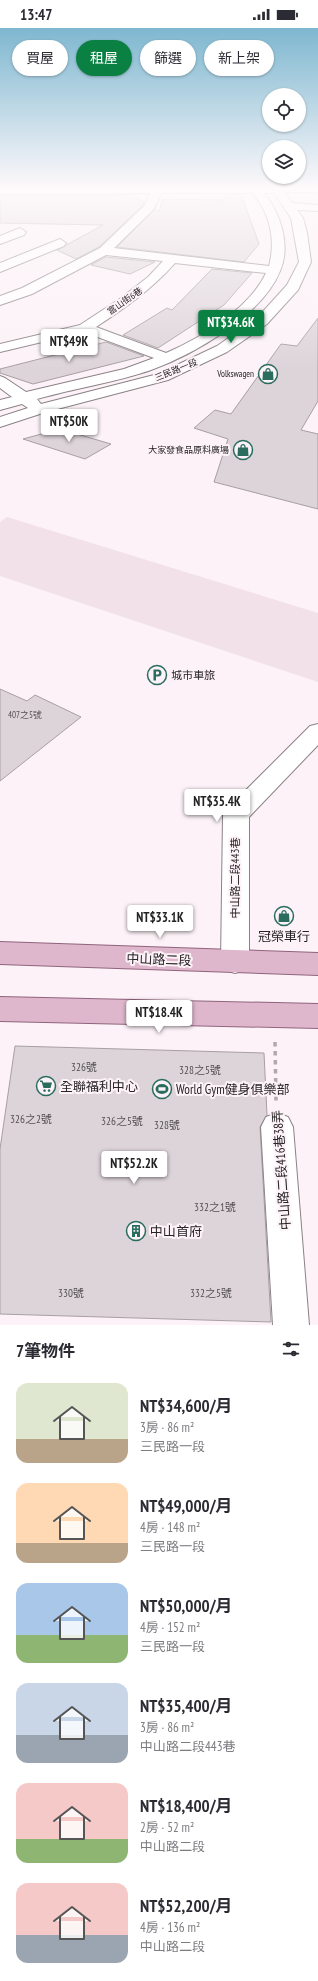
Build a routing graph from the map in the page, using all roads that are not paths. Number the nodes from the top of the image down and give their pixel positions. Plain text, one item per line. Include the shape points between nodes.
1 (47, 249) edge
2 (107, 249) edge
3 (277, 249) edge
4 (310, 249) edge
5 (104, 251) junction
6 (172, 259) junction
7 (311, 263) edge
8 (276, 265) junction
9 (0, 268) edge
10 (0, 301) edge
11 (85, 328) junction
12 (222, 328) junction
13 (246, 334) junction
14 (0, 348) edge
15 (167, 358) junction
16 (0, 381) edge
17 (25, 398) junction
18 (0, 405) edge
19 (40, 409) junction
20 (0, 422) edge
21 (318, 731) edge
22 (0, 953) edge
23 (235, 962) junction
24 (318, 964) edge
25 (0, 1009) edge
26 (318, 1016) edge
27 (277, 1127) road end
28 (291, 1325) edge

1 - 9 street
2 - 5 street
3 - 8 street
4 - 7 street
5 - 6 street
5 - 10 street via 28,291
6 - 8 street
6 - 11 street, 富山街6巷 via 153,280
7 - 8 street
7 - 13 street, 三民路一段 via 293,288
8 - 12 street, 三民路一段 via 260,293 236,318
11 - 14 street, 富山街6巷
11 - 15 street
12 - 13 street
12 - 15 street, 三民路一段
13 - 19 street, 三民路一段 via 205,358 163,377
15 - 17 street, 三民路一段 via 129,372
16 - 17 street
17 - 18 street, 三民路一段
17 - 19 street
19 - 20 street, 三民路一段
21 - 23 street, 中山路二段443巷 via 236,815
22 - 23 main road, 中山路二段
23 - 24 main road, 中山路二段
25 - 26 main road
27 - 28 street, 中山路二段416巷38弄

